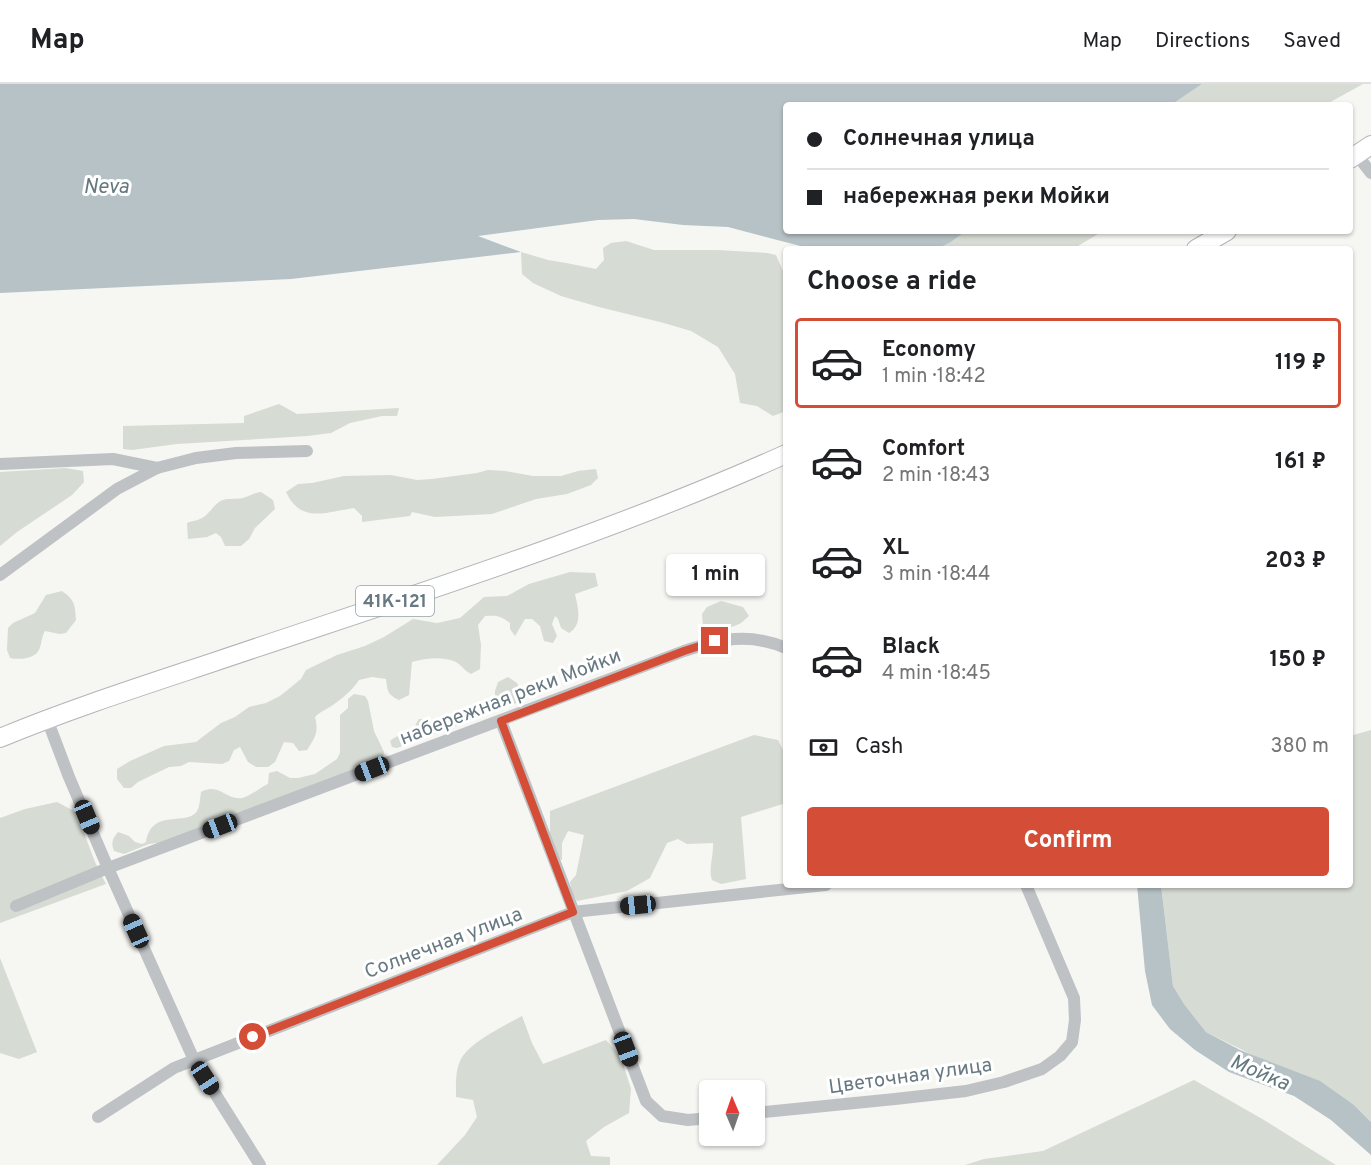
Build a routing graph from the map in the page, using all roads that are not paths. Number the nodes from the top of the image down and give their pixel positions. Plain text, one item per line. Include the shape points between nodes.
1 (1359, 153) edge
2 (1371, 173) edge
3 (1222, 234) edge
4 (1201, 246) edge
5 (307, 452) dead end
6 (783, 455) edge
7 (0, 464) edge
8 (157, 468) junction
9 (0, 575) edge
10 (783, 647) edge
11 (47, 719) junction
12 (501, 721) junction
13 (0, 738) edge
14 (108, 868) junction
15 (798, 888) edge
16 (1027, 888) edge
17 (16, 906) dead end
18 (573, 912) junction
19 (194, 1060) junction
20 (765, 1112) edge
21 (98, 1117) dead end
22 (699, 1119) edge
23 (260, 1165) edge

1 - 2 street
3 - 4 main road
5 - 8 street via 236,453
6 - 11 main road, 41К-121 via 516,561
7 - 8 street via 113,459
8 - 9 street via 117,489
10 - 12 street, набережная реки Мойки via 747,637 715,641
11 - 13 main road, 41К-121
11 - 14 street
12 - 14 street, набережная реки Мойки
12 - 18 street
14 - 17 street, набережная реки Мойки
14 - 19 street
15 - 18 street, Солнечная улица
16 - 20 street, Цветочная улица via 1074,998 1072,1042 1060,1056 1042,1069 966,1091
18 - 19 street, Солнечная улица
18 - 22 street via 646,1101 662,1116
19 - 21 street, Солнечная улица via 174,1068
19 - 23 street

